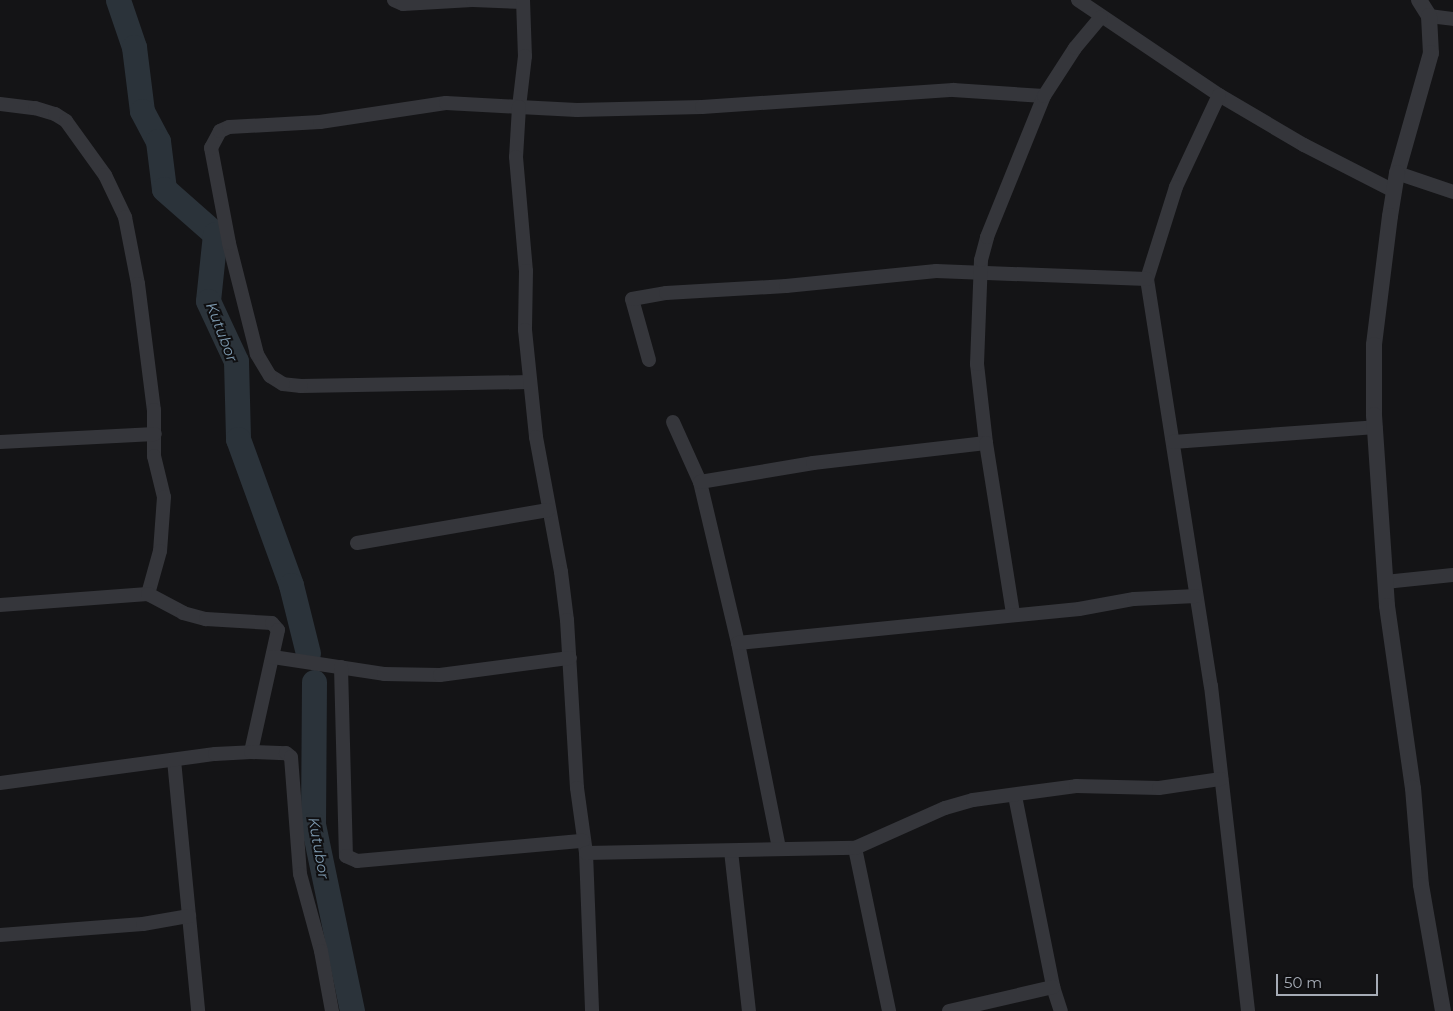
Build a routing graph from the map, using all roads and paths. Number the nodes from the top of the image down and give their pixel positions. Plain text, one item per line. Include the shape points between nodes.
1 (394, 0) edge
2 (472, 0) edge
3 (1078, 0) edge
4 (1419, 0) edge
5 (523, 1) edge
6 (1429, 16) junction
7 (1101, 17) junction
8 (1453, 19) edge
9 (1219, 95) junction
10 (1044, 96) junction
11 (0, 104) edge
12 (519, 107) junction
13 (1397, 173) junction
14 (1394, 191) junction
15 (1453, 192) edge
16 (980, 274) junction
17 (1147, 279) junction
18 (649, 360) dead end
19 (530, 382) junction
20 (673, 422) dead end
21 (1375, 427) junction
22 (155, 434) junction
23 (0, 442) edge
24 (1173, 442) junction
25 (986, 443) junction
26 (700, 482) junction
27 (548, 510) junction
28 (356, 543) dead end
29 (1453, 575) edge
30 (1386, 582) junction
31 (148, 594) junction
32 (1196, 596) junction
33 (0, 605) edge
34 (1013, 614) junction
35 (738, 643) junction
36 (272, 657) junction
37 (570, 658) junction
38 (341, 667) junction
39 (251, 752) junction
40 (174, 760) junction
41 (1221, 779) junction
42 (0, 783) edge
43 (1015, 796) junction
44 (585, 847) junction
45 (855, 848) junction
46 (779, 849) junction
47 (731, 851) junction
48 (189, 916) junction
49 (0, 935) edge
50 (1053, 987) junction
51 (198, 1011) edge
52 (332, 1011) edge
53 (592, 1011) edge
54 (749, 1011) edge
55 (889, 1011) edge
56 (949, 1011) edge
57 (1061, 1011) edge
58 (1248, 1011) edge
59 (1444, 1011) edge

1 - 2 street via 403,4
2 - 5 street
3 - 7 street
4 - 6 street
5 - 12 street via 524,56
6 - 8 street
6 - 13 street via 1430,53
7 - 9 street
7 - 10 street via 1075,48
9 - 14 street via 1304,145
9 - 17 street via 1176,187 1154,247
10 - 12 street via 953,90 702,107 577,110
10 - 16 street via 987,237
11 - 22 street via 34,108 66,121 105,175 117,198 125,217 138,284
12 - 19 street via 516,157 526,271 525,330
12 - 19 street via 446,104 320,122 229,127 220,131 211,148 229,243 257,354 270,376 283,384 301,386
13 - 14 street
13 - 15 street
14 - 21 street via 1374,345
16 - 17 street
16 - 18 street via 936,271 887,274 786,286 666,293 632,299
16 - 25 street via 977,364
17 - 24 street
19 - 27 street
20 - 26 street
21 - 24 street
21 - 30 street
22 - 23 street
22 - 31 street via 154,456 164,497 163,533
24 - 32 street
25 - 26 street via 813,463
25 - 34 street
26 - 35 street
27 - 28 street
27 - 37 street via 562,572
29 - 30 street
30 - 59 street via 1413,788 1422,885
31 - 33 street
31 - 36 street via 183,614 206,619 272,623 278,630
32 - 34 street via 1134,599 1079,609
32 - 41 street
34 - 35 street
35 - 46 street
36 - 38 street
36 - 39 street
37 - 38 street via 440,675 384,674
37 - 44 street
38 - 44 street via 346,856 357,861
39 - 40 street
39 - 52 street via 286,753 294,762 300,874 321,951
40 - 42 street
40 - 48 street
41 - 43 street via 1160,788 1076,786
41 - 58 street
43 - 45 street via 973,800 945,808
43 - 50 street
44 - 47 street
44 - 53 street
45 - 46 street
45 - 55 street
46 - 47 street
47 - 54 street
48 - 49 street via 143,924
48 - 51 street
50 - 56 street
50 - 57 street

